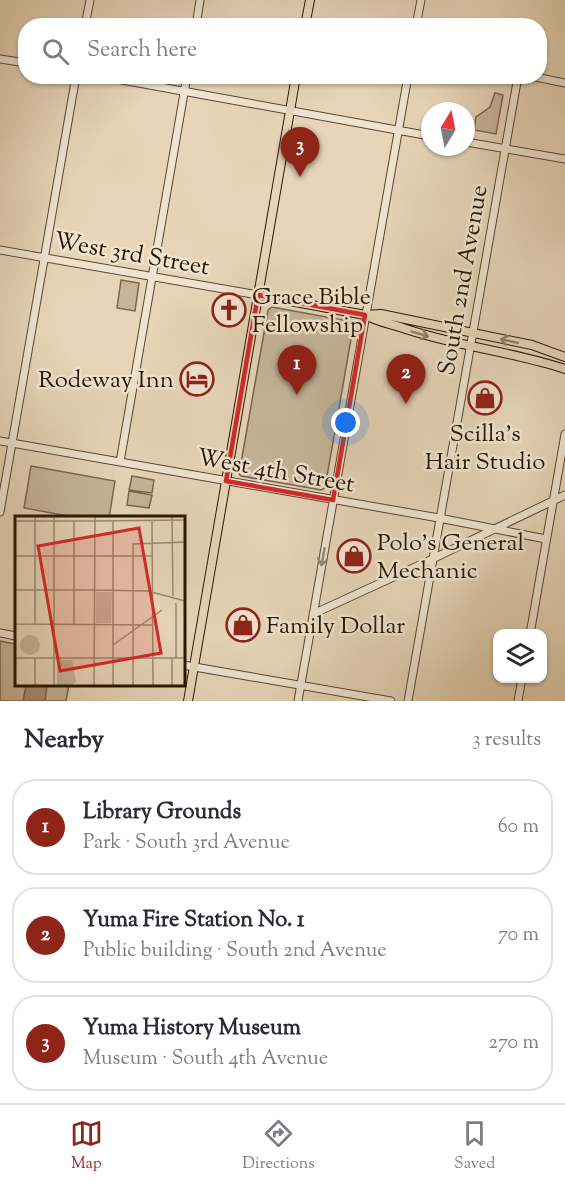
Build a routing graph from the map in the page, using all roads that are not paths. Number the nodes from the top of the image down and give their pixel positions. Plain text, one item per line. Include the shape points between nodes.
1 (90, 0) edge
2 (200, 0) edge
3 (310, 0) edge
4 (421, 0) edge
5 (87, 18) edge
6 (197, 18) edge
7 (307, 18) edge
8 (418, 18) edge
9 (0, 59) edge
10 (18, 62) edge
11 (547, 79) edge
12 (565, 83) edge
13 (75, 84) edge
14 (142, 84) edge
15 (186, 84) edge
16 (295, 84) edge
17 (407, 84) edge
18 (520, 84) edge
19 (184, 92) junction
20 (290, 110) junction
21 (399, 130) junction
22 (421, 134) edge
23 (475, 144) edge
24 (505, 149) junction
25 (565, 159) edge
26 (0, 250) edge
27 (45, 258) junction
28 (152, 277) junction
29 (258, 295) junction
30 (365, 315) junction
31 (472, 333) junction
32 (470, 345) junction
33 (565, 357) edge
34 (565, 369) edge
35 (565, 434) edge
36 (0, 441) edge
37 (12, 443) junction
38 (120, 462) junction
39 (226, 481) junction
40 (565, 495) edge
41 (333, 500) junction
42 (554, 501) junction
43 (0, 512) edge
44 (439, 518) junction
45 (495, 529) junction
46 (546, 539) junction
47 (433, 559) junction
48 (313, 614) junction
49 (531, 629) edge
50 (0, 633) edge
51 (15, 636) edge
52 (184, 665) edge
53 (194, 667) junction
54 (521, 683) edge
55 (301, 685) junction
56 (188, 701) edge
57 (298, 701) edge
58 (391, 701) edge
59 (408, 701) edge
60 (518, 701) edge

1 - 5 street
2 - 6 street
3 - 7 main road
4 - 8 street
9 - 10 street
11 - 12 street
13 - 27 street
14 - 19 street
15 - 19 street
16 - 20 main road
17 - 21 street
18 - 24 street, South 2nd Avenue
19 - 20 street
19 - 28 street
20 - 21 street
20 - 29 main road
21 - 22 street
21 - 30 street
23 - 24 street
24 - 25 street
24 - 31 street, South 2nd Avenue
26 - 27 street, West 3rd Street
27 - 28 street, West 3rd Street
27 - 37 street
28 - 29 street, West 3rd Street
28 - 38 street
29 - 30 main road
29 - 39 main road
30 - 31 main road via 381,314
30 -> 32 main road via 432,338
30 - 41 street
31 - 32 street, South 2nd Avenue
33 -> 31 main road via 532,345
32 - 34 main road
32 - 44 street, South 2nd Avenue
35 - 42 street
36 - 37 street, West 4th Street
37 - 38 street, West 4th Street
37 - 43 street
38 - 39 street, West 4th Street
39 - 41 street, West 4th Street
39 - 53 main road
40 - 42 street
41 - 44 street, West 4th Street
41 -> 48 street
42 - 45 street
42 - 46 street
44 - 45 street, West 4th Street
44 - 47 street, South 2nd Avenue
45 - 46 street, West 4th Street
45 - 47 street
46 - 49 street
47 - 48 street
47 - 59 street, South 2nd Avenue
48 - 55 street
50 - 51 street
52 - 53 street
53 - 55 street
53 - 56 main road
54 - 60 street
55 - 57 street
55 - 58 street

